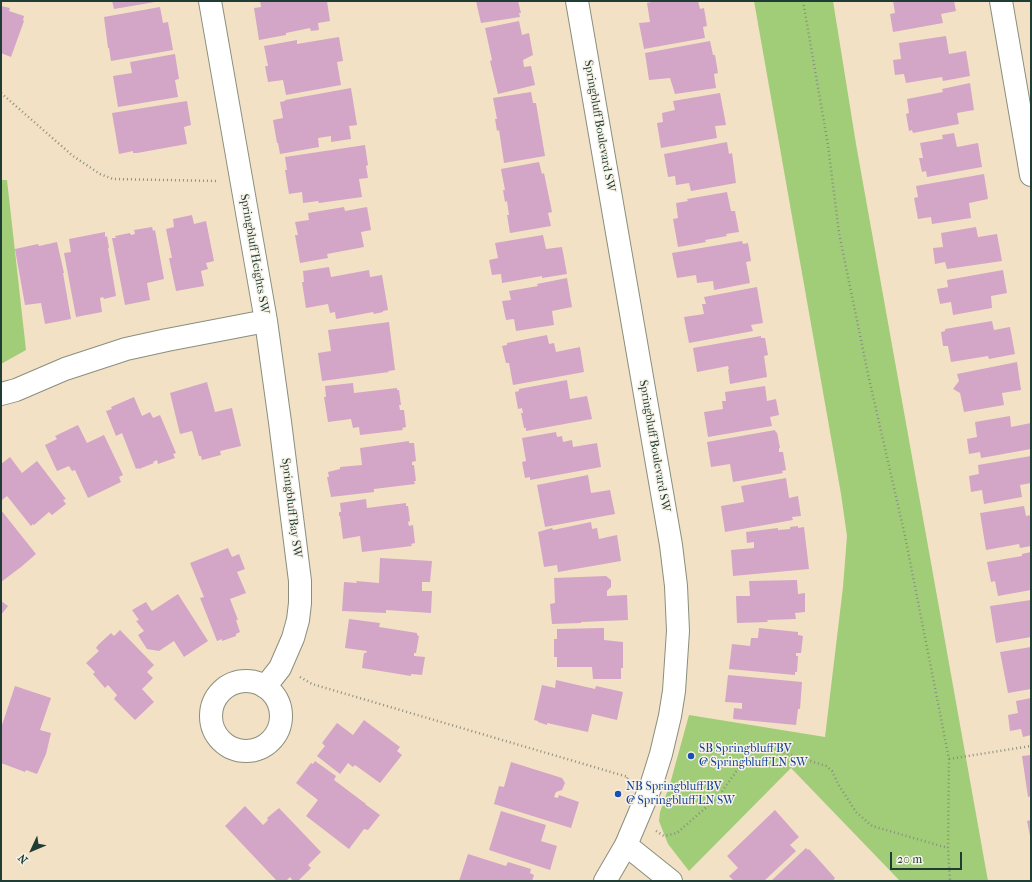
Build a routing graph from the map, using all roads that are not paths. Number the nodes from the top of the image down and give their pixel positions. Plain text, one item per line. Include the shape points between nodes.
1 (210, 1) edge
2 (577, 1) edge
3 (1001, 1) edge
4 (1031, 175) edge
5 (266, 321) junction
6 (6, 396) edge
7 (265, 687) dead end
8 (626, 845) junction
9 (605, 881) edge
10 (670, 881) edge

1 - 5 street, Springbluff Heights SW
2 - 8 street, Springbluff Boulevard SW via 676,586 678,631 670,716 651,786
3 - 4 street
5 - 6 street, Springbluff Heights SW via 126,349 65,369
5 - 7 street, Springbluff Bay SW via 282,430 300,581 300,603 290,647 280,668
8 - 9 street, Springbluff Boulevard SW
8 - 10 street

